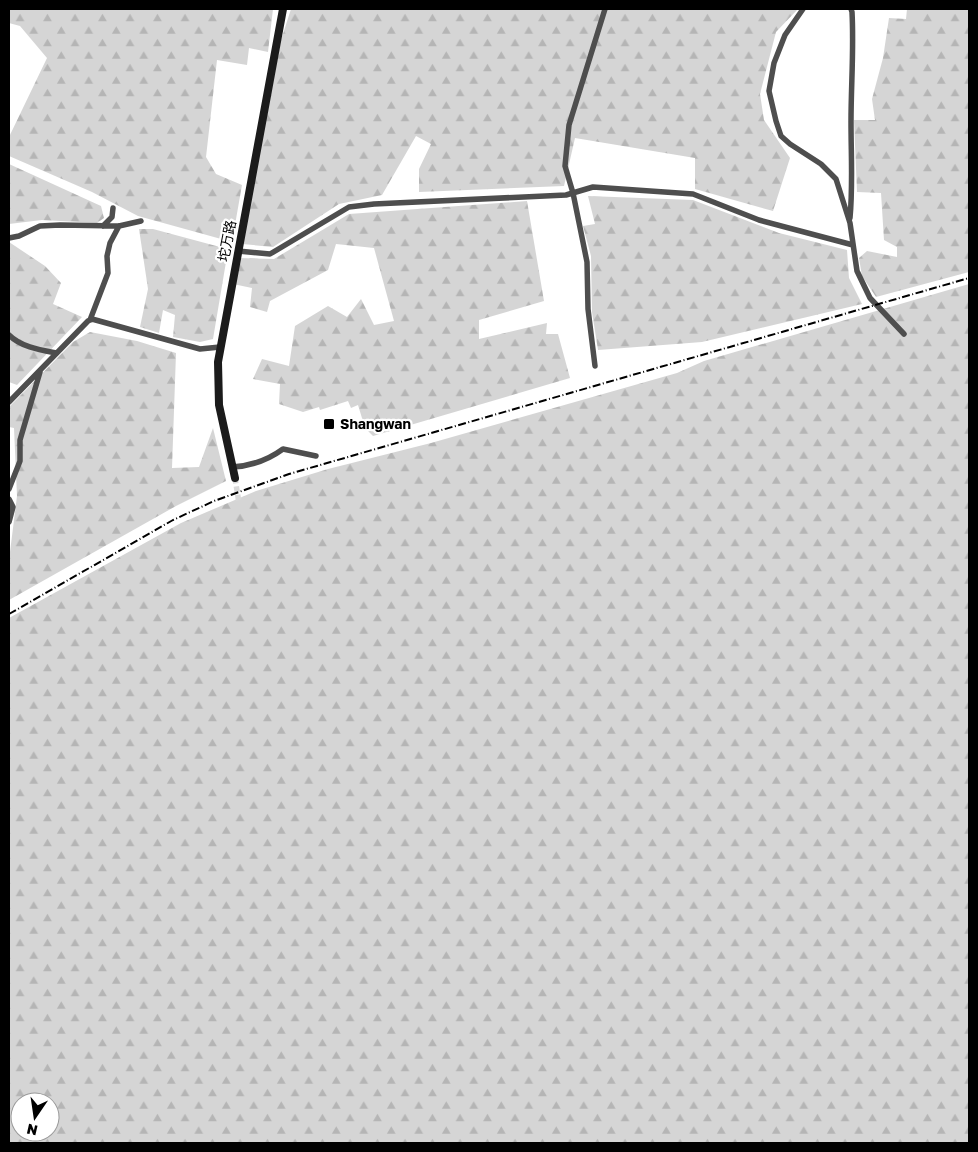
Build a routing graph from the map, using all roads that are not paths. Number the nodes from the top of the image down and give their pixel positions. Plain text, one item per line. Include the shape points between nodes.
1 (283, 9) edge
2 (606, 9) edge
3 (803, 9) edge
4 (850, 9) edge
5 (573, 193) junction
6 (112, 208) dead end
7 (141, 221) dead end
8 (850, 223) junction
9 (103, 226) junction
10 (119, 226) junction
11 (9, 238) edge
12 (854, 245) junction
13 (238, 251) junction
14 (90, 320) junction
15 (904, 334) dead end
16 (9, 335) edge
17 (220, 348) junction
18 (56, 354) junction
19 (595, 366) dead end
20 (40, 370) junction
21 (9, 402) edge
22 (316, 456) dead end
23 (232, 467) junction
24 (235, 478) tunnel mouth
25 (9, 489) edge
26 (9, 499) edge
27 (9, 522) edge

1 - 13 main road, 坨万路
2 - 5 street via 569,125 565,166
3 - 8 street via 784,35 774,63 769,91 771,104 781,136 821,164 836,179
4 - 8 street via 854,40
5 - 12 street via 593,187 694,194 759,220
5 - 13 street via 349,207 270,254
5 - 19 street via 587,262 588,309
6 - 9 street via 112,217
7 - 10 street
8 - 12 street
9 - 10 street
9 - 11 street via 40,226
10 - 14 street via 110,243 108,273
12 - 15 street via 858,271 870,298
13 - 17 main road, 坨万路
14 - 17 street via 200,349
14 - 18 street
16 - 18 street via 36,349
17 - 23 main road, 坨万路 via 218,394
18 - 20 street
20 - 21 street
20 - 25 street via 20,440 20,461
22 - 23 street via 283,449 272,457
23 - 24 main road, 坨万路
26 - 27 street via 13,507

